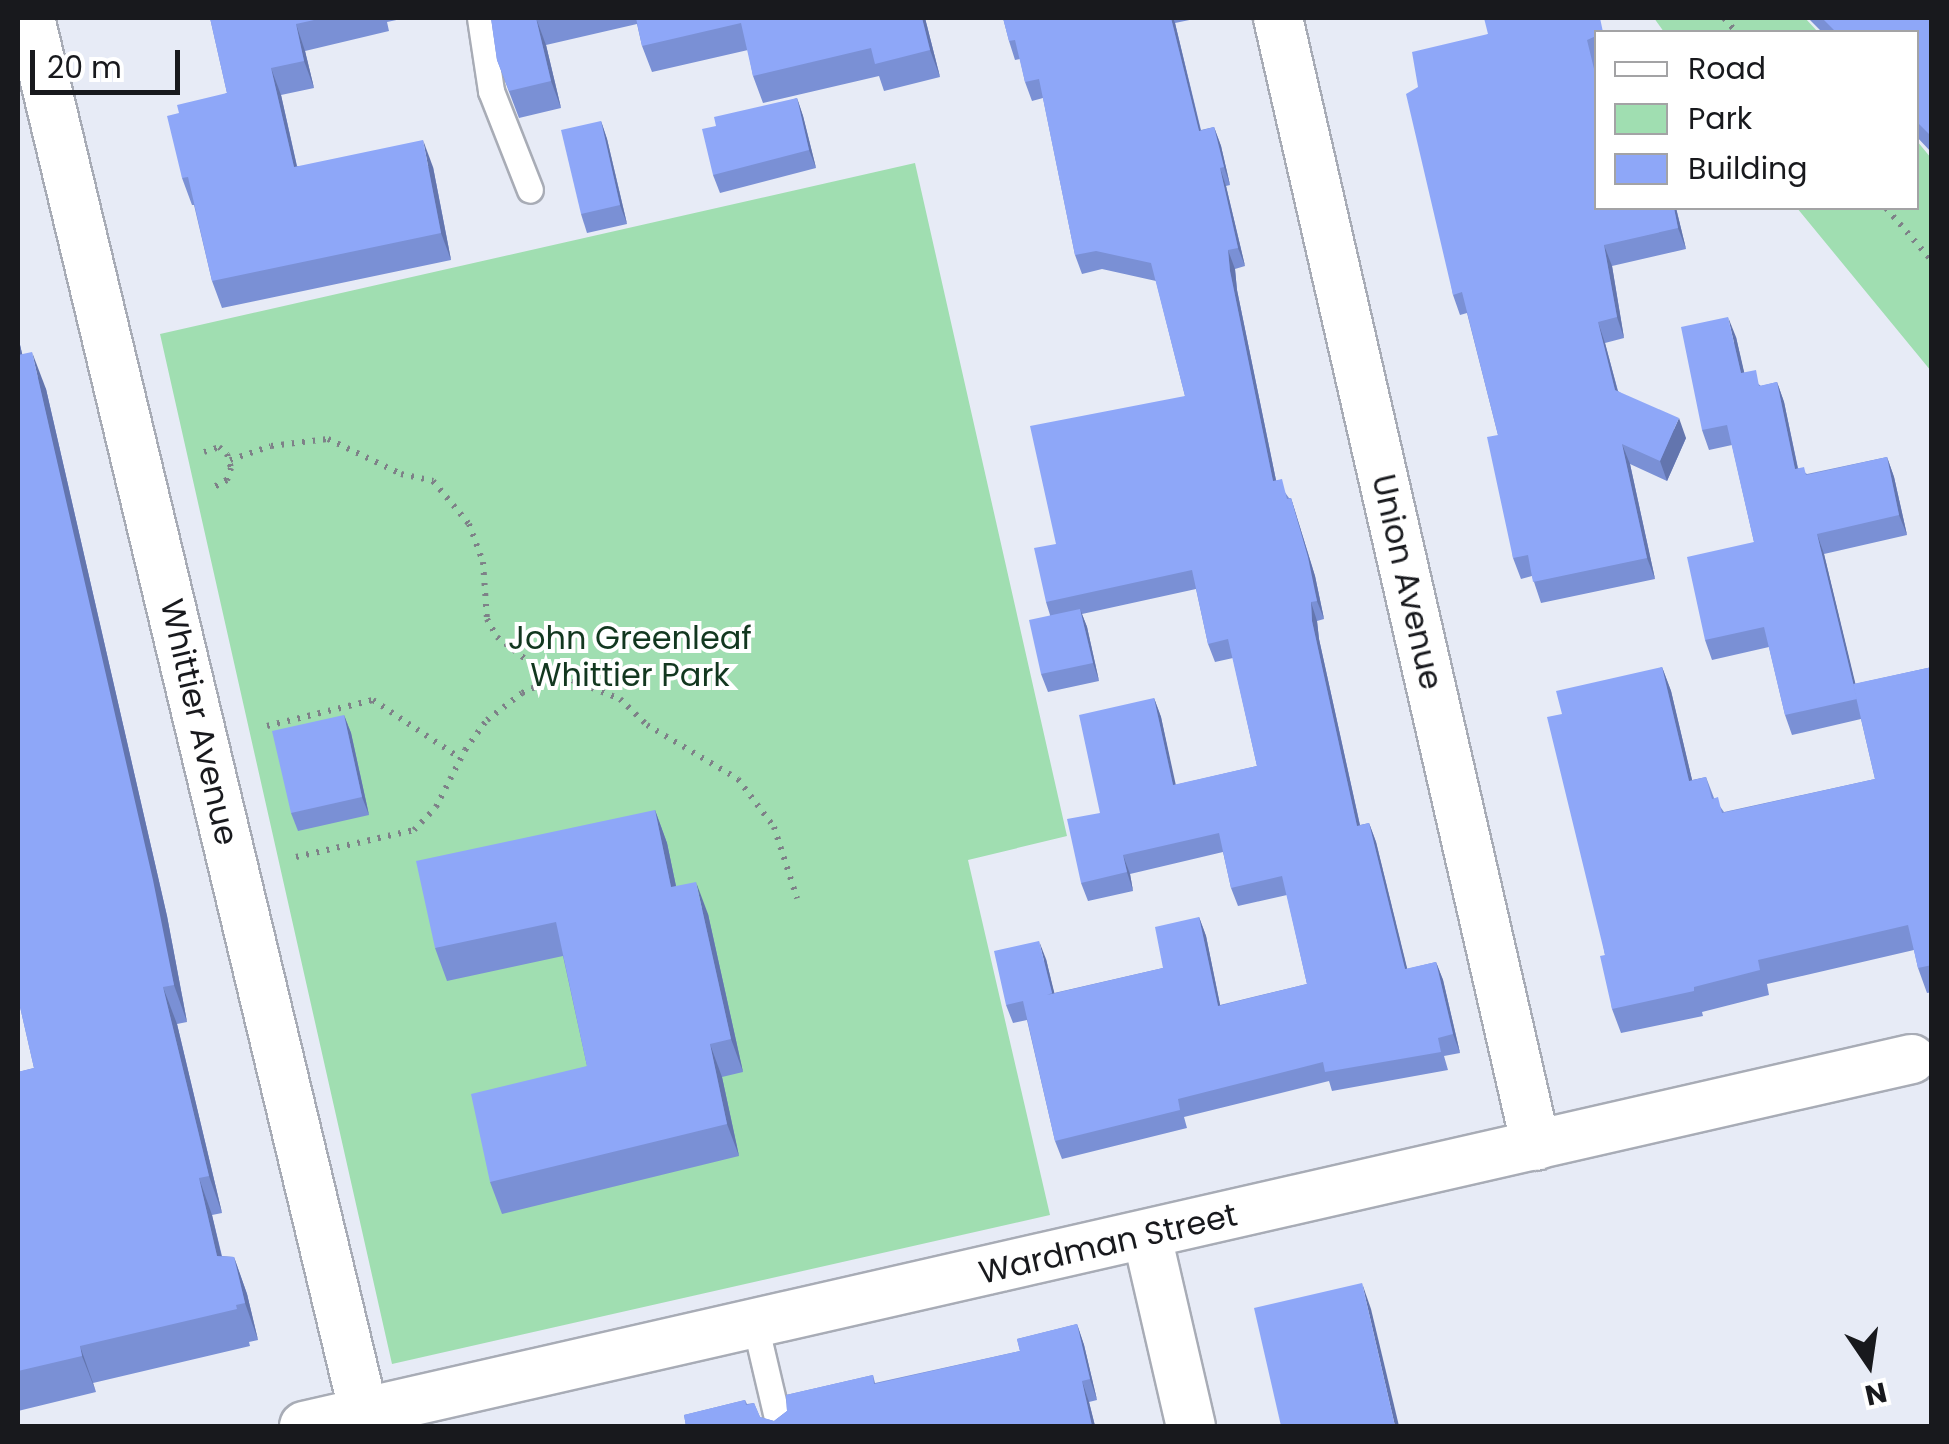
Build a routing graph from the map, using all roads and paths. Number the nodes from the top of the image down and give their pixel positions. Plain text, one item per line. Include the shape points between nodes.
1 (30, 18) edge
2 (480, 18) edge
3 (1278, 18) edge
4 (530, 190) dead end
5 (1888, 210) edge
6 (1932, 261) edge
7 (204, 452) dead end
8 (230, 460) junction
9 (212, 488) dead end
10 (560, 675) junction
11 (266, 726) dead end
12 (460, 758) junction
13 (296, 857) dead end
14 (796, 898) dead end
15 (1912, 1059) dead end
16 (1536, 1146) junction
17 (1147, 1236) junction
18 (756, 1324) junction
19 (366, 1420) edge
20 (304, 1426) edge
21 (779, 1426) edge
22 (1190, 1426) edge

1 - 19 street, Whittier Avenue
2 - 4 lane via 492,90
3 - 16 street, Union Avenue
5 - 6 path
7 - 8 path via 220,447
8 - 9 path via 227,480
8 - 10 path via 328,438 401,474 434,481 469,524 497,637 533,665
10 - 12 path via 522,692 487,720
10 - 14 path via 620,699 647,725 738,779 774,827
11 - 12 path via 373,700
12 - 13 path via 436,807 414,830
15 - 16 street, Wardman Street
16 - 17 street, Wardman Street
17 - 18 street, Wardman Street
17 - 22 street
18 - 19 street, Wardman Street
18 - 21 lane
19 - 20 street, Wardman Street

